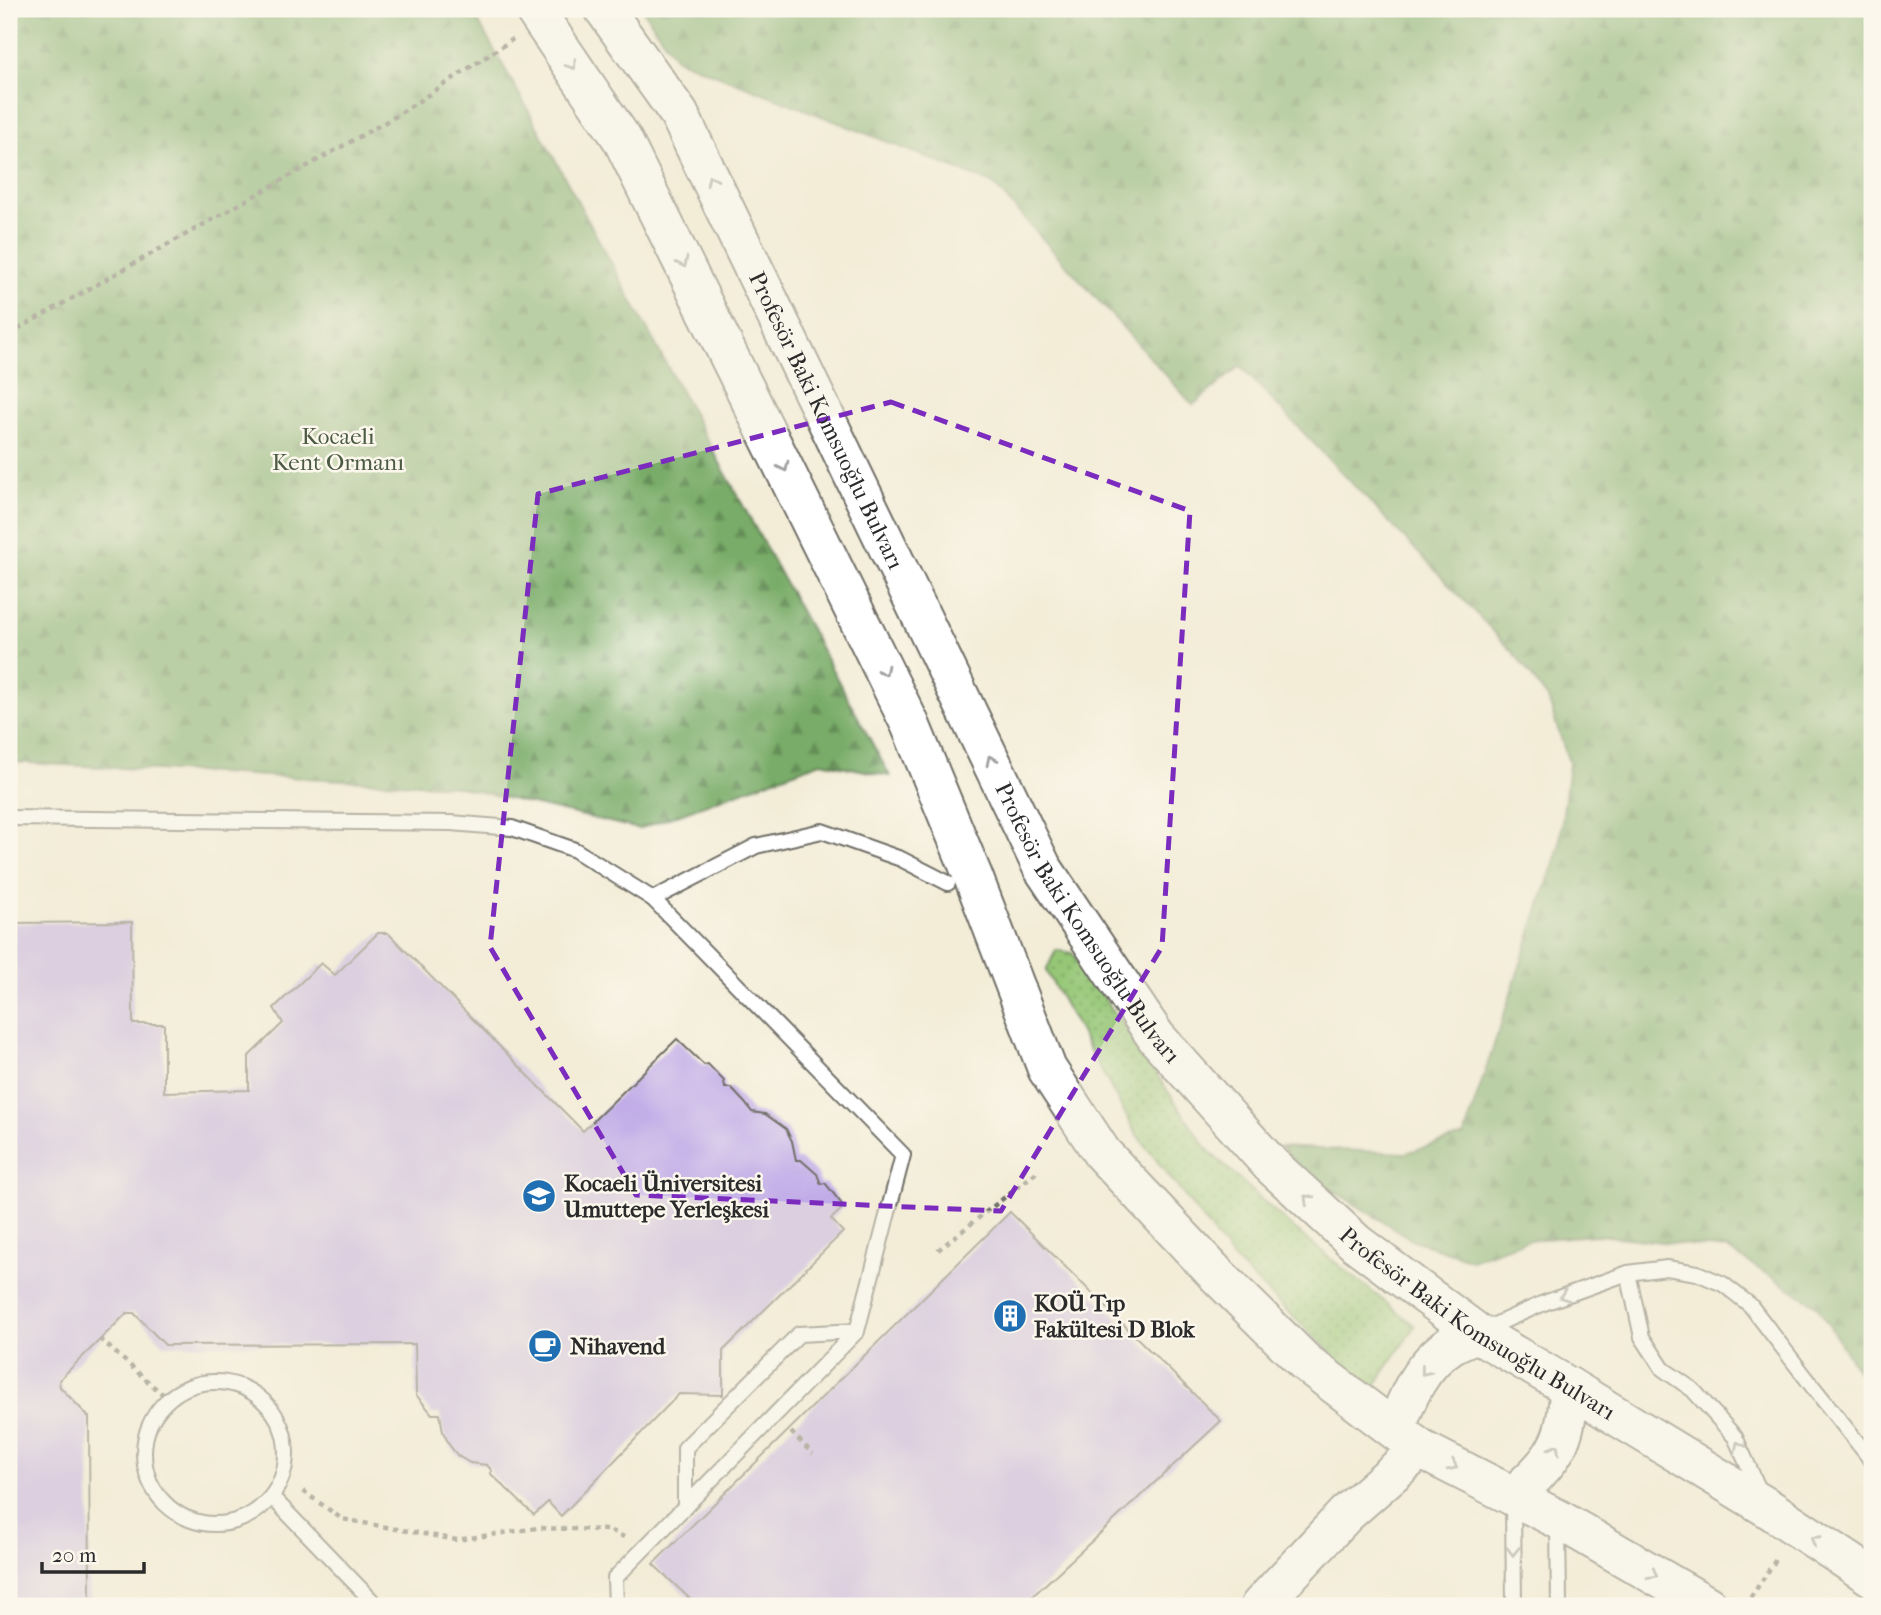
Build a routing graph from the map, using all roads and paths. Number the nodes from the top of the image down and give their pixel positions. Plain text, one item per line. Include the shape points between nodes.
1 (604, 9) edge
2 (538, 15) edge
3 (9, 334) edge
4 (9, 818) edge
5 (948, 883) dead end
6 (653, 899) junction
7 (1038, 1171) dead end
8 (938, 1250) dead end
9 (1628, 1273) junction
10 (857, 1331) junction
11 (1477, 1333) junction
12 (100, 1339) dead end
13 (1569, 1387) junction
14 (168, 1399) junction
15 (1408, 1439) junction
16 (1872, 1461) edge
17 (283, 1476) junction
18 (1513, 1496) junction
19 (272, 1497) junction
20 (685, 1507) junction
21 (1783, 1518) junction
22 (1558, 1520) junction
23 (647, 1546) junction
24 (1872, 1577) edge
25 (1279, 1592) edge
26 (377, 1606) edge
27 (615, 1606) edge
28 (1514, 1606) edge
29 (1559, 1606) edge
30 (1708, 1606) edge
31 (1745, 1606) edge

11 -> 1 main road, Profesör Baki Komsuoğlu Bulvarı via 1356,1243 1241,1133 1156,1037 1042,867 680,114
2 - 3 path via 396,116
2 -> 15 main road via 622,139 910,724 1046,1069 1102,1153 1215,1273 1305,1362
4 - 6 lane via 451,823 512,828 575,850
5 - 6 lane via 901,859 822,831 756,846
6 - 10 lane via 903,1155
7 - 8 path
9 -> 11 lane
9 - 16 lane via 1667,1268 1723,1284 1750,1305
21 -> 9 lane via 1735,1437 1693,1390 1663,1369 1642,1337
10 - 20 lane
10 - 20 lane via 799,1334 685,1448
11 - 13 main road, Profesör Baki Komsuoğlu Bulvarı
11 -> 15 main road via 1450,1346 1426,1368 1406,1398
12 - 14 path
18 -> 13 main road via 1551,1458 1562,1437 1569,1413
13 - 21 main road, Profesör Baki Komsuoğlu Bulvarı
14 - 17 lane via 188,1387 211,1382 234,1384 255,1394 272,1410 284,1431
14 - 19 lane via 153,1417 145,1439 144,1463 152,1486 166,1505 186,1518 209,1524 233,1522 254,1513
15 -> 18 main road
15 - 25 main road
17 - 19 lane
17 - 23 path via 342,1520 457,1540 537,1528 609,1530
18 - 22 main road
18 -> 28 lane
19 - 26 lane
20 - 23 lane
24 -> 21 main road, Profesör Baki Komsuoğlu Bulvarı
21 - 31 path
22 - 29 lane
22 -> 30 main road
23 - 27 lane via 615,1578

